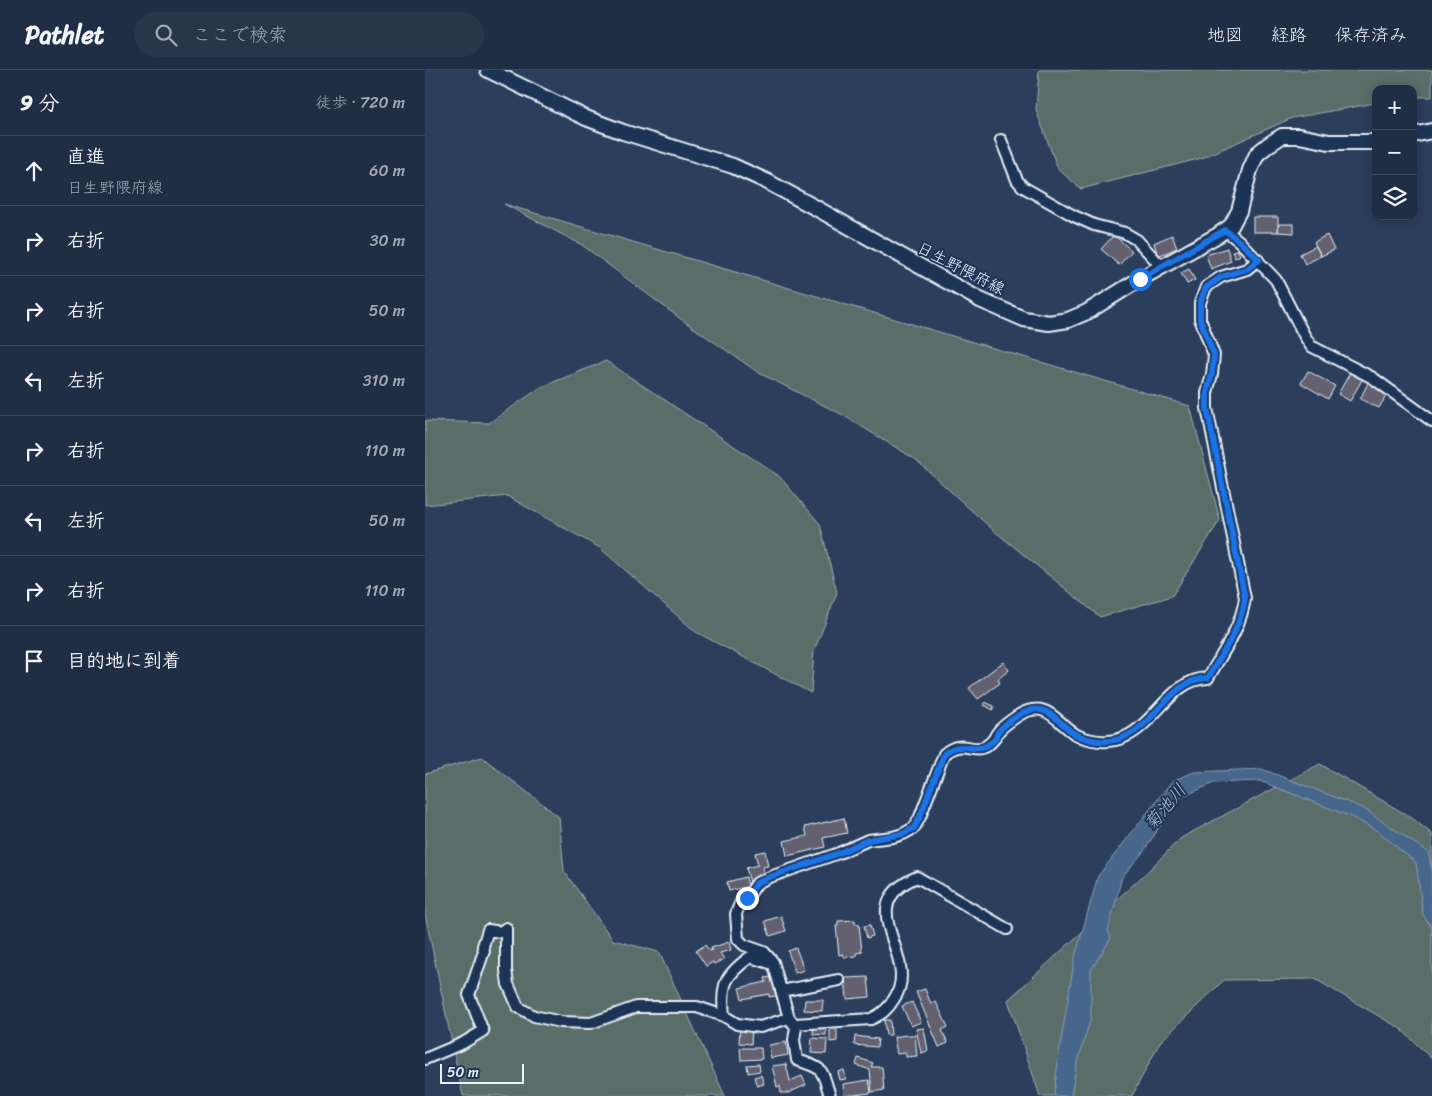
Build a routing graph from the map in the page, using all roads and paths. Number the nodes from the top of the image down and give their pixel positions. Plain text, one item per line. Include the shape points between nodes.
1 (488, 70) edge
2 (1432, 132) edge
3 (1417, 134) edge
4 (1001, 140) dead end
5 (1372, 142) edge
6 (1225, 230) junction
7 (1259, 260) junction
8 (1163, 267) junction
9 (1432, 421) edge
10 (1007, 929) dead end
11 (773, 964) junction
12 (839, 980) dead end
13 (781, 991) junction
14 (724, 1016) junction
15 (792, 1021) junction
16 (425, 1059) edge
17 (829, 1096) edge

1 - 8 main road, 日生野隈府線 via 586,118 733,166 766,181 980,300 1024,319 1049,323 1068,320
2 - 3 main road
4 - 8 street via 1023,187 1074,216 1125,233 1137,240
5 - 6 main road, 日生野隈府線 via 1329,142 1281,136 1257,154 1249,170 1239,211
6 - 7 street
6 - 8 main road, 日生野隈府線
7 - 9 street via 1276,280 1311,346 1373,378
7 - 11 street via 1247,269 1221,277 1206,288 1200,303 1200,319 1214,355 1207,408 1245,598 1237,627 1208,678 1198,678 1183,685 1146,723 1128,736 1109,741 1092,740 1075,733 1056,717 1035,710 1020,715 984,747 950,748 944,754 914,828 903,834 868,840 767,878 757,883 741,901 736,914 738,939 764,952
10 - 15 street via 917,877 893,893 887,906 886,917 901,981 889,1007 871,1018
11 - 13 street
11 - 14 street via 750,957 735,969 723,986
12 - 13 street
13 - 15 street
14 - 15 street via 737,1024 761,1027
14 - 16 street via 697,1007 636,1007 591,1022 561,1022 534,1016 518,1007 509,984 506,928 501,932 488,930 469,995 483,1031
15 - 17 street via 796,1027 797,1060 817,1066

